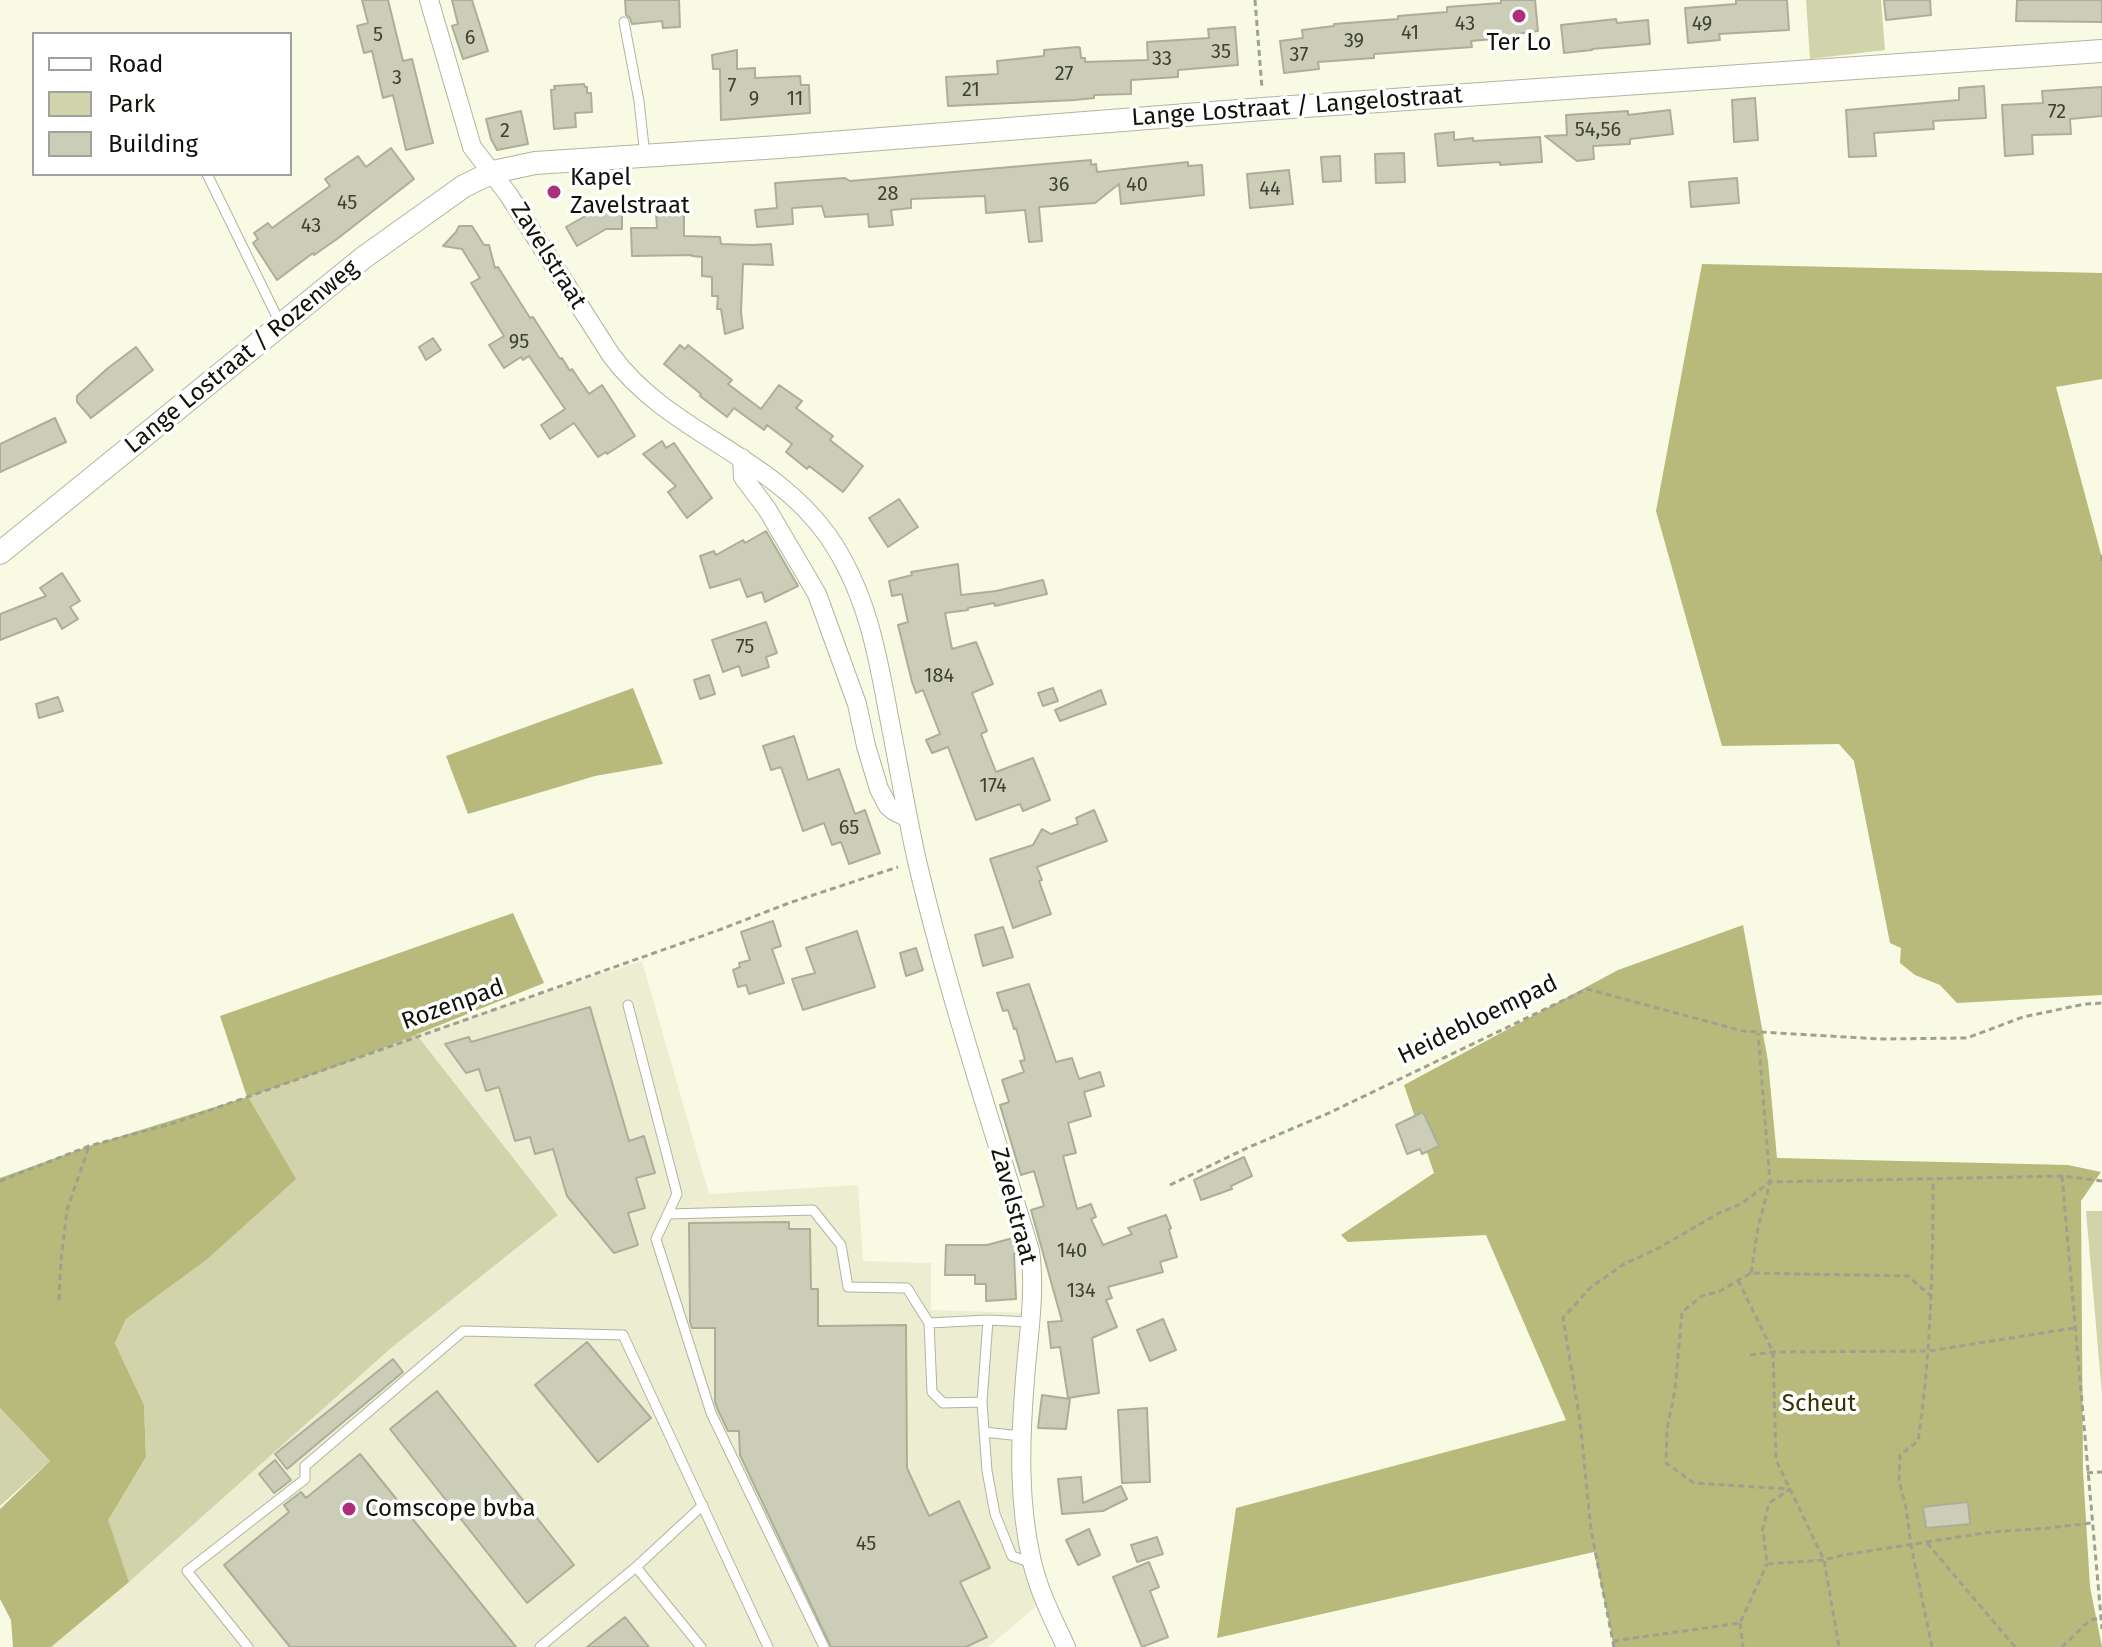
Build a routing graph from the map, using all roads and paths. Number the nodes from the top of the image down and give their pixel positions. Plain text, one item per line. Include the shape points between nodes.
1 (429, 0) edge
2 (1255, 0) edge
3 (624, 22) dead end
4 (2102, 51) edge
5 (1263, 109) junction
6 (645, 156) junction
7 (493, 172) junction
8 (208, 176) edge
9 (281, 325) junction
10 (742, 458) junction
11 (0, 553) edge
12 (2102, 555) edge
13 (2102, 563) edge
14 (908, 818) junction
15 (917, 860) junction
16 (2102, 1003) edge
17 (628, 1005) dead end
18 (1758, 1033) junction
19 (89, 1146) junction
20 (2062, 1176) junction
21 (1933, 1179) junction
22 (0, 1181) edge
23 (2102, 1181) edge
24 (1770, 1182) junction
25 (1170, 1185) dead end
26 (668, 1214) junction
27 (1751, 1273) junction
28 (1738, 1280) junction
29 (1932, 1297) junction
30 (59, 1300) dead end
31 (988, 1320) junction
32 (1029, 1322) junction
33 (929, 1323) junction
34 (2074, 1328) junction
35 (1929, 1351) junction
36 (1773, 1352) junction
37 (1750, 1355) dead end
38 (982, 1402) junction
39 (984, 1432) junction
40 (1021, 1436) junction
41 (2102, 1472) edge
42 (2087, 1473) junction
43 (1790, 1489) junction
44 (703, 1505) junction
45 (2091, 1523) junction
46 (1927, 1543) junction
47 (1911, 1545) junction
48 (1824, 1560) junction
49 (1032, 1563) junction
50 (1767, 1564) junction
51 (636, 1567) junction
52 (2101, 1618) edge
53 (1740, 1623) junction
54 (2102, 1629) edge
55 (1613, 1641) junction
56 (248, 1647) edge
57 (540, 1647) edge
58 (701, 1647) edge
59 (768, 1647) edge
60 (824, 1647) edge
61 (1066, 1647) edge
62 (1614, 1647) edge
63 (1743, 1647) edge
64 (1839, 1647) edge
65 (1932, 1647) edge
66 (2015, 1647) edge
67 (2062, 1647) edge

1 - 7 street, Zavelstraat via 472,147
2 - 5 path
3 - 6 lane
4 - 5 street, Lange Lostraat / Langelostraat
5 - 6 street, Lange Lostraat / Langelostraat
6 - 7 street, Lange Lostraat / Langelostraat via 535,163
7 - 9 street, Lange Lostraat / Rozenweg via 464,186 363,258
7 - 10 street, Zavelstraat via 625,374 663,407
8 - 9 lane
9 - 11 street, Lange Lostraat / Rozenweg
10 - 14 street via 743,477 817,594 857,704 879,789 888,806
10 - 14 street, Zavelstraat via 812,515 853,579 876,652
12 - 13 path
14 - 15 street, Zavelstraat
15 - 19 path, Rozenpad via 171,1124
15 - 32 street, Zavelstraat via 1030,1251
16 - 18 path, Heidebloempad via 2023,1017 1967,1038
17 - 26 lane via 677,1194
18 - 24 path
18 - 25 path, Heidebloempad via 1587,989
19 - 22 path, Rozenpad
19 - 30 path via 67,1210
20 - 21 path
20 - 23 path
20 - 34 path
21 - 24 path
21 - 29 path
24 - 27 path
24 - 55 path via 1741,1204 1624,1264 1590,1288 1563,1318 1591,1530
26 - 33 lane via 813,1210 841,1245 848,1287 907,1288
26 - 60 lane via 656,1239 711,1413
27 - 28 path
27 - 29 path via 1908,1276
28 - 36 path
28 - 43 path via 1682,1312 1666,1463 1694,1483
29 - 35 path
31 - 32 lane
31 - 33 lane
31 - 38 lane
32 - 40 street, Zavelstraat
33 - 38 lane via 932,1392 943,1403
34 - 35 path
34 - 42 path
35 - 36 path
35 - 47 path via 1918,1441 1900,1455 1899,1481
36 - 37 path
36 - 43 path via 1776,1460
38 - 39 lane
39 - 40 lane
39 - 49 lane via 995,1514 1012,1556
40 - 49 street, Zavelstraat via 1023,1508
41 - 42 path
42 - 45 path
43 - 48 path
43 - 50 path via 1769,1503 1762,1532
44 - 51 lane
44 - 56 lane via 623,1335 463,1331 305,1466 305,1479 187,1571
44 - 59 lane
45 - 46 path
45 - 52 path
46 - 47 path
46 - 66 path
47 - 48 path
47 - 65 path
48 - 50 path
48 - 64 path
49 - 61 street, Zavelstraat
50 - 53 path
51 - 57 lane
51 - 58 lane
52 - 54 path
52 - 67 path via 2090,1620
53 - 55 path
53 - 63 path
55 - 62 path

